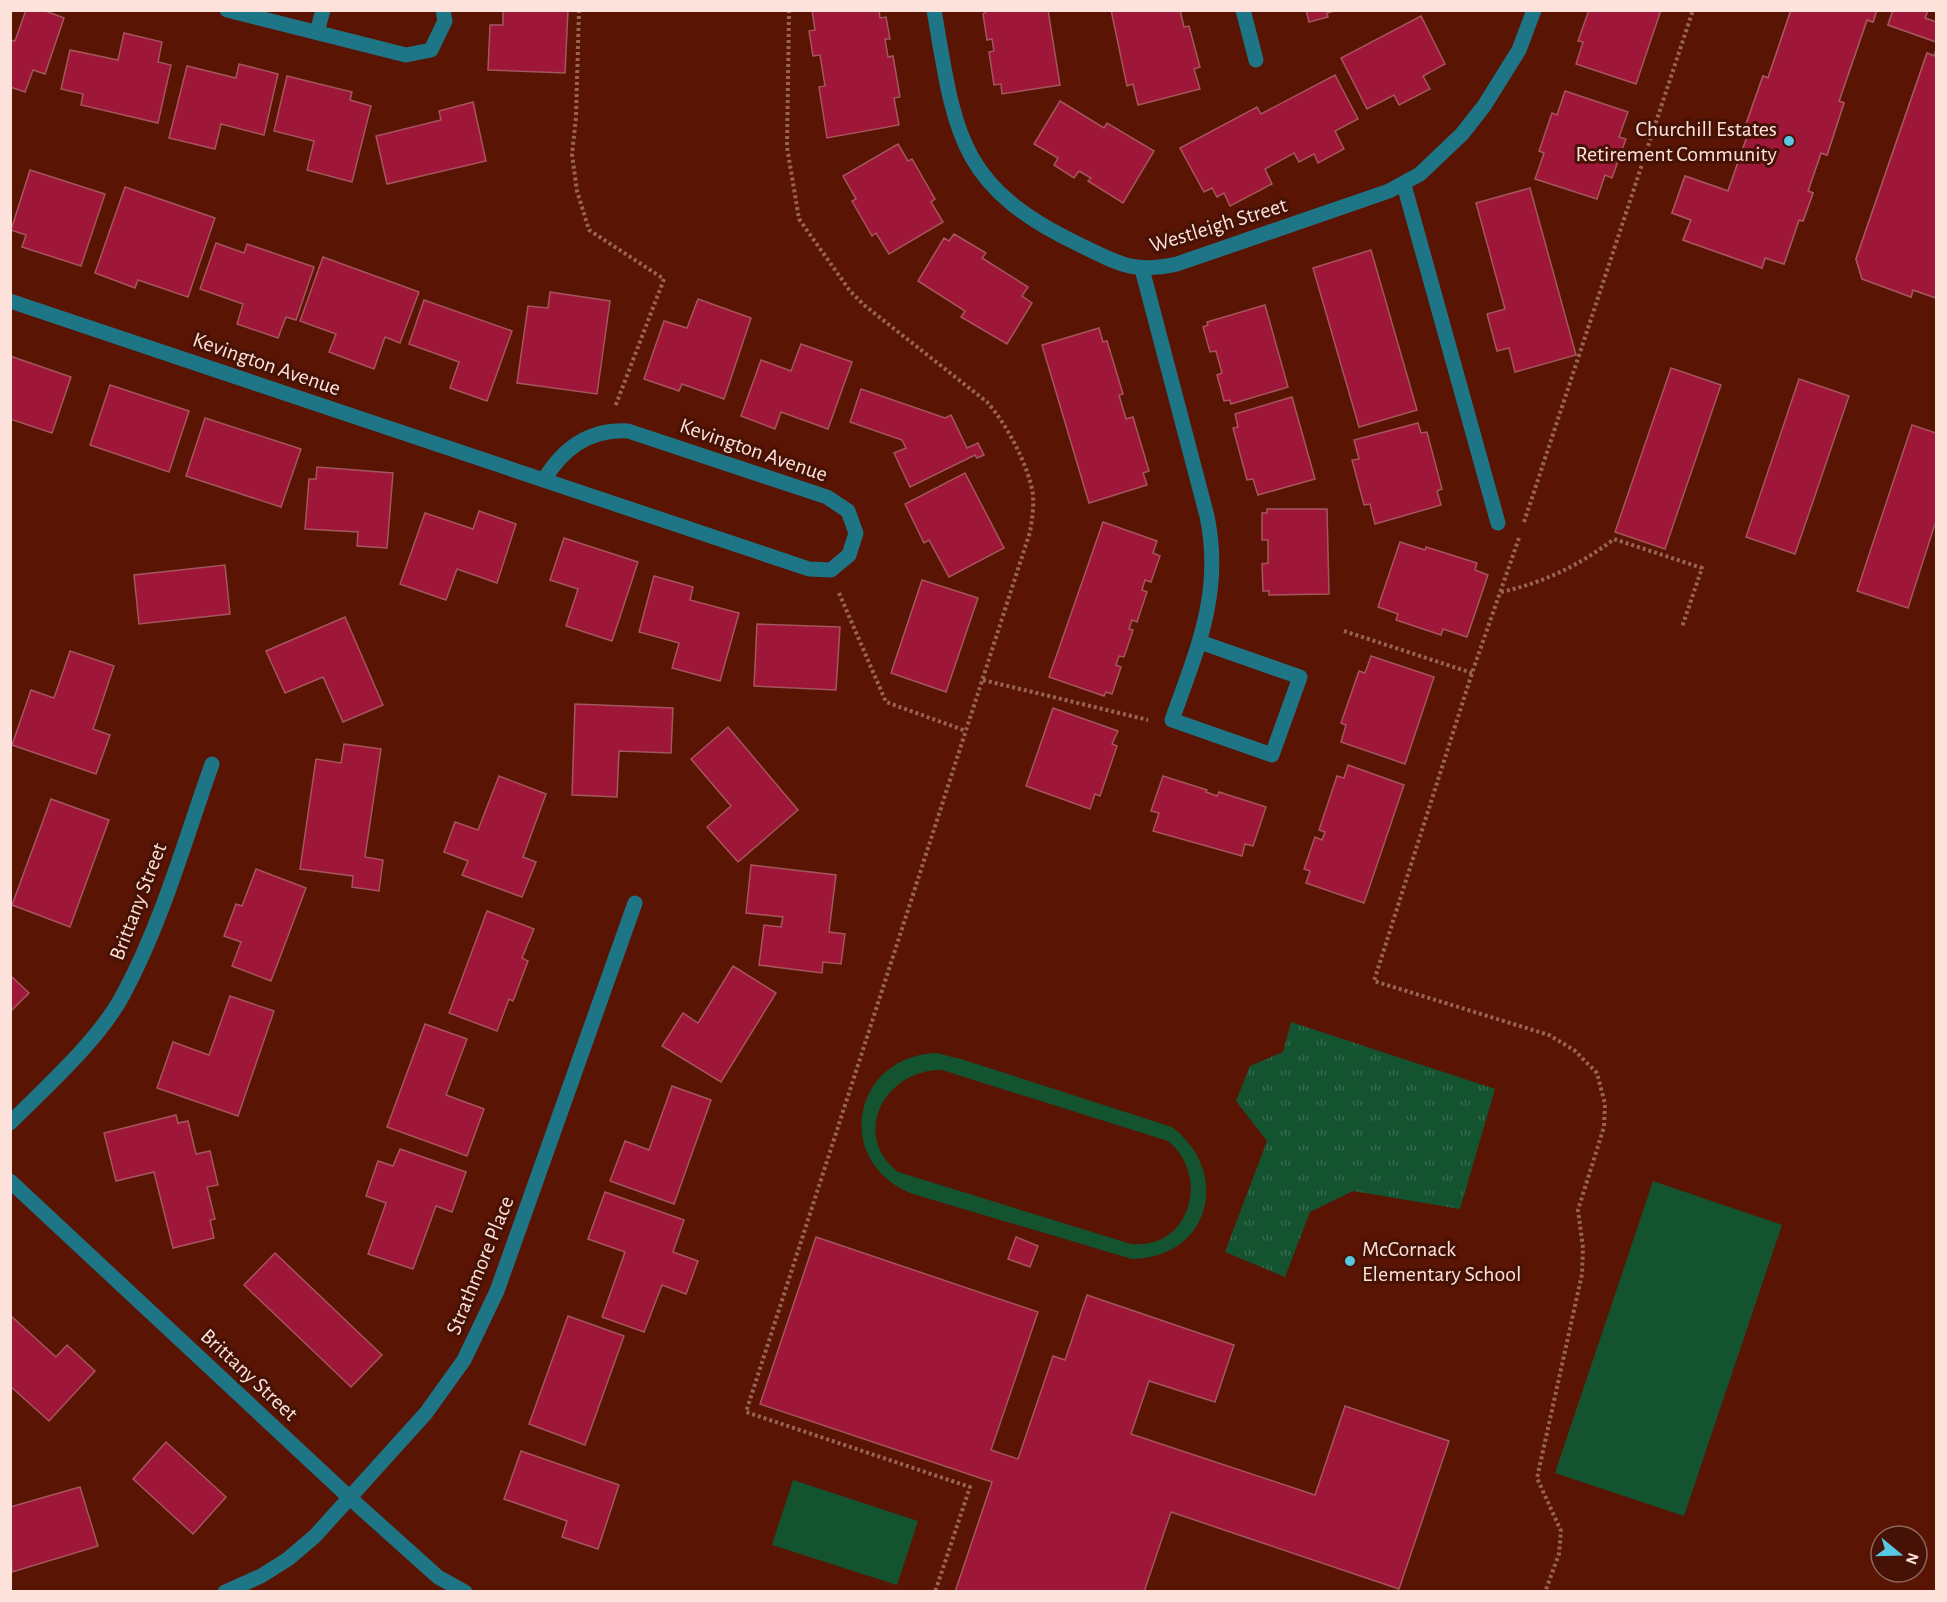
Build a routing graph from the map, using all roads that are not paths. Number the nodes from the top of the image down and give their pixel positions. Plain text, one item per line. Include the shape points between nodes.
1 (227, 10) edge
2 (323, 10) edge
3 (443, 10) edge
4 (934, 10) edge
5 (1243, 10) edge
6 (1534, 10) edge
7 (317, 32) junction
8 (1256, 60) dead end
9 (1404, 185) junction
10 (1142, 269) junction
11 (10, 301) edge
12 (544, 480) junction
13 (1498, 523) dead end
14 (1200, 642) junction
15 (212, 764) dead end
16 (635, 903) dead end
17 (10, 1123) edge
18 (10, 1181) edge
19 (350, 1498) junction
20 (225, 1592) edge
21 (465, 1592) edge

1 - 7 street
2 - 7 street
3 - 7 street via 445,21 430,50 406,55
4 - 10 street, Westleigh Street via 950,104 963,143 981,173 1036,222 1112,260
5 - 8 street
6 - 9 street, Westleigh Street via 1519,50 1484,106 1440,156
9 - 10 street, Westleigh Street via 1177,264
9 - 13 street
10 - 14 street via 1211,533 1212,588
11 - 12 street, Kevington Avenue
12 - 12 street, Kevington Avenue via 557,458 579,443 606,430 628,431 827,497 848,511 856,533 849,555 831,570 809,569
14 - 14 street via 1300,677 1272,755 1172,720
15 - 17 street, Brittany Street via 151,933 124,995 85,1046
16 - 19 street, Strathmore Place via 497,1291 464,1360 426,1413
18 - 19 street, Brittany Street
19 - 20 street, Strathmore Place via 288,1559
19 - 21 street, Brittany Street via 438,1577

